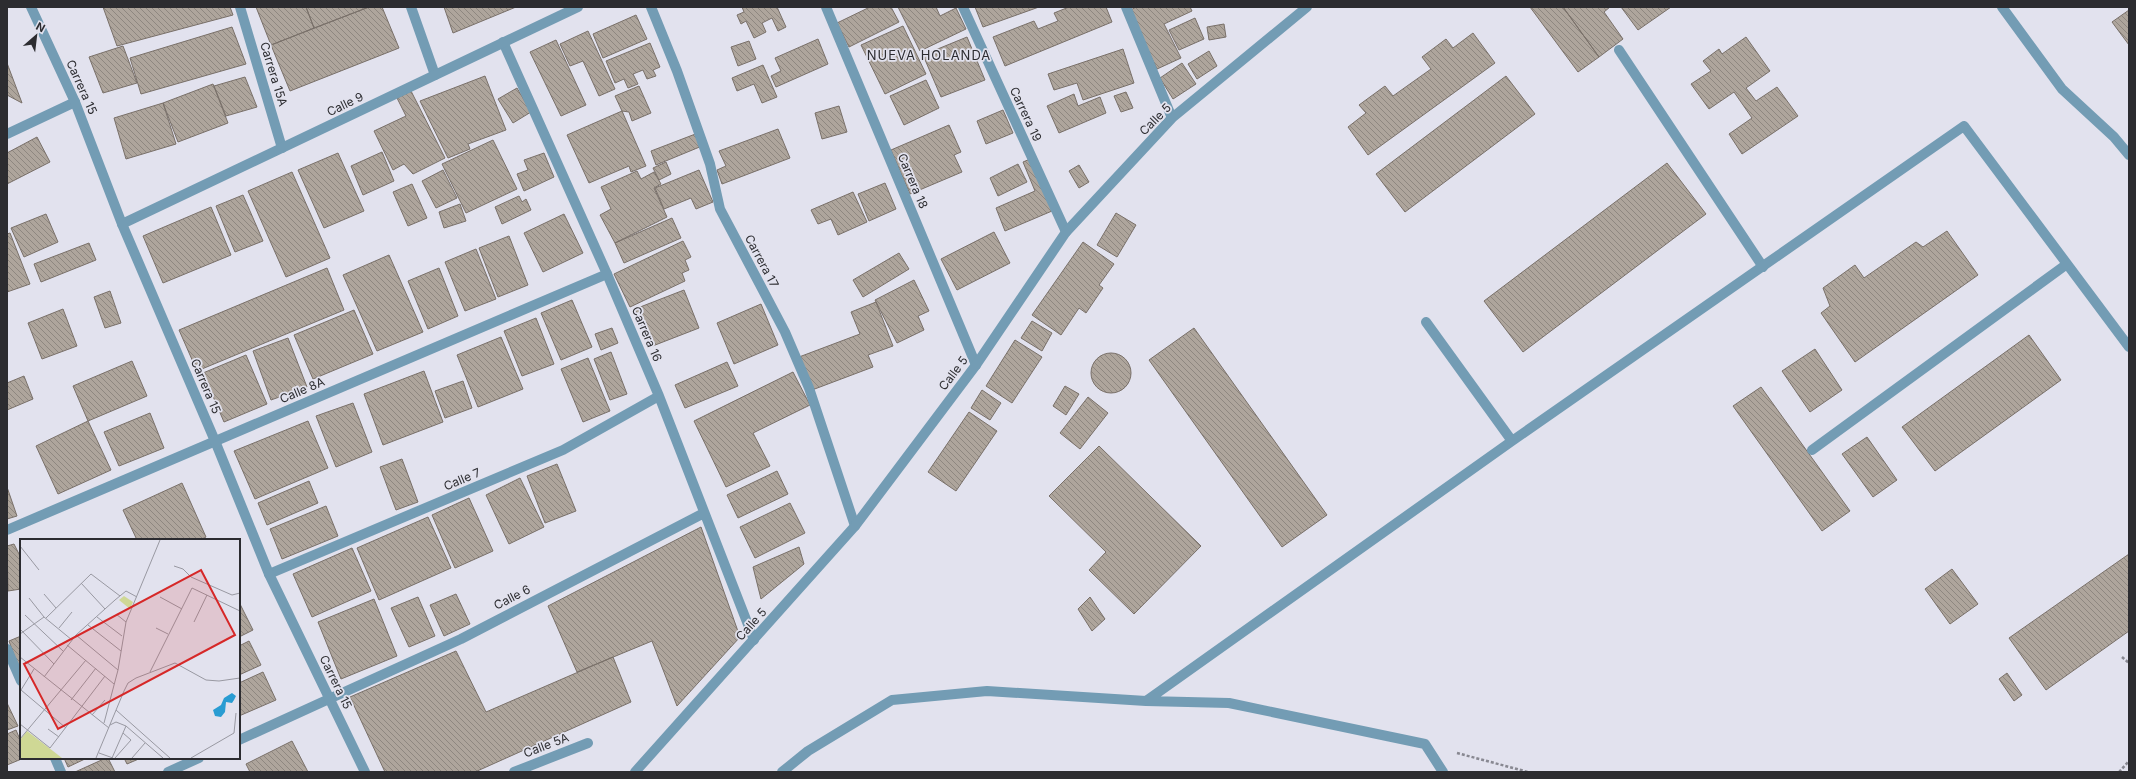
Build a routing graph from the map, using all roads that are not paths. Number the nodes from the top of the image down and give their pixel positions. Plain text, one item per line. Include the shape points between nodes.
1 (31, 7) edge
2 (240, 7) edge
3 (411, 7) edge
4 (576, 7) edge
5 (651, 7) edge
6 (826, 7) edge
7 (963, 7) edge
8 (1126, 7) edge
9 (1307, 7) edge
10 (2002, 7) edge
11 (504, 42) junction
12 (1620, 50) dead end
13 (435, 75) junction
14 (75, 102) junction
15 (1172, 118) junction
16 (7, 134) edge
17 (282, 148) junction
18 (2129, 155) edge
19 (122, 224) junction
20 (1066, 232) junction
21 (2067, 264) junction
22 (1763, 267) junction
23 (607, 274) junction
24 (1426, 322) dead end
25 (2129, 347) edge
26 (976, 365) junction
27 (659, 396) junction
28 (215, 441) junction
29 (1512, 441) junction
30 (1812, 450) dead end
31 (704, 513) junction
32 (855, 526) junction
33 (7, 530) edge
34 (269, 574) junction
35 (754, 640) junction
36 (7, 649) edge
37 (20, 679) edge
38 (329, 699) junction
39 (1146, 701) junction
40 (240, 740) edge
41 (588, 743) dead end
42 (55, 759) edge
43 (197, 759) edge
44 (61, 772) edge
45 (168, 772) edge
46 (365, 772) edge
47 (514, 772) edge
48 (635, 772) edge
49 (782, 772) edge
50 (1443, 772) edge

1 - 14 street, Carrera 15
2 - 17 street, Carrera 15A
3 - 13 street
4 - 11 street, Calle 9
5 - 32 street, Carrera 17 via 710,164 720,209 786,332
6 - 26 street, Carrera 18
7 - 20 street, Carrera 19
8 - 15 street
9 - 15 street, Calle 5
10 - 18 street via 2062,90 2114,137
11 - 13 street, Calle 9
11 - 23 street, Carrera 16
12 - 22 street
13 - 17 street, Calle 9
14 - 16 street
14 - 19 street, Carrera 15
15 - 20 street, Calle 5
17 - 19 street, Calle 9
19 - 28 street, Carrera 15
20 - 26 street, Calle 5
21 - 22 street via 1964,126
21 - 25 street
21 - 30 street
22 - 29 street
23 - 27 street, Carrera 16
23 - 28 street, Calle 8A
24 - 29 street
26 - 32 street, Calle 5
27 - 31 street, Carrera 16
27 - 34 street, Calle 7 via 563,450
28 - 33 street, Calle 8A
28 - 34 street, Carrera 15
29 - 39 street
31 - 35 street, Carrera 16
31 - 38 street, Calle 6 via 461,639
32 - 35 street, Calle 5
34 - 38 street, Carrera 15
35 - 48 street, Calle 5
36 - 37 street
38 - 40 street, Calle 6
38 - 46 street, Carrera 15
39 - 49 street via 987,691 892,700 808,751
39 - 50 street via 1229,703 1425,744
41 - 47 street, Calle 5A
42 - 44 street
43 - 45 street

